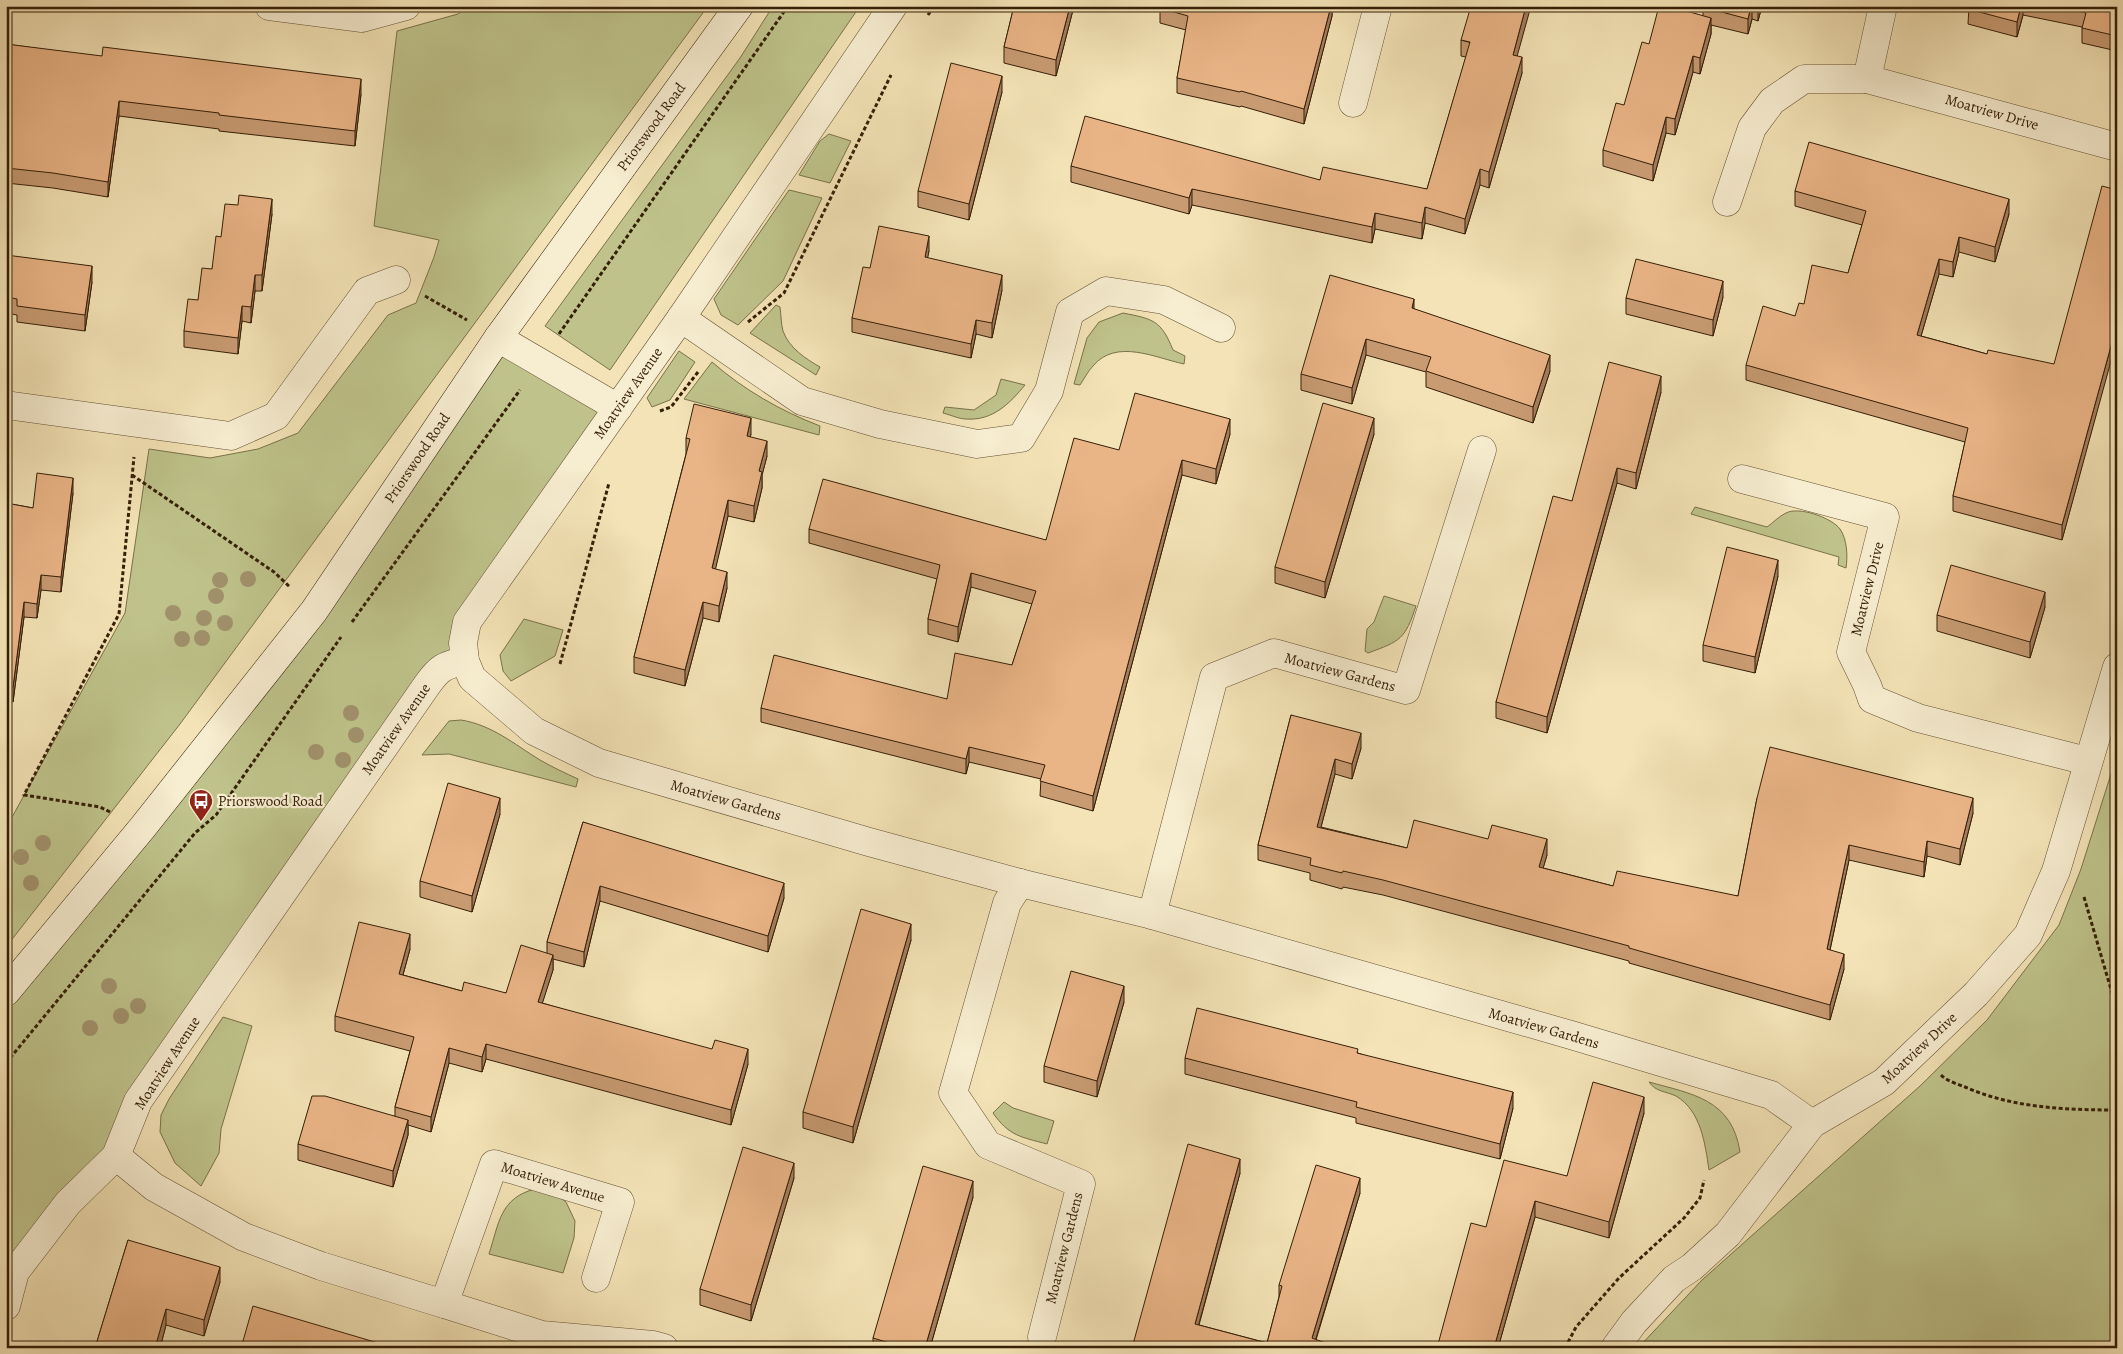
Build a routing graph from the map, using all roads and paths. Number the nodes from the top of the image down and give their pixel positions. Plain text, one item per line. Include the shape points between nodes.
1 (269, 6) edge
2 (406, 6) edge
3 (739, 6) edge
4 (893, 6) edge
5 (1378, 6) edge
6 (1884, 6) edge
7 (1867, 79) junction
8 (1353, 103) dead end
9 (2117, 147) edge
10 (1727, 202) dead end
11 (396, 280) joint
12 (681, 318) junction
13 (1221, 328) dead end
14 (498, 338) junction
15 (6, 405) edge
16 (618, 408) junction
17 (140, 422) junction
18 (1482, 450) dead end
19 (131, 474) junction
20 (1742, 479) dead end
21 (314, 610) junction
22 (464, 661) junction
23 (2117, 667) edge
24 (2087, 761) junction
25 (143, 827) junction
26 (2056, 871) junction
27 (1020, 883) junction
28 (1152, 915) junction
29 (6, 992) edge
30 (2117, 1010) edge
31 (1916, 1054) junction
32 (2117, 1110) edge
33 (1812, 1124) junction
34 (116, 1156) junction
35 (1704, 1180) dead end
36 (596, 1278) dead end
37 (444, 1304) junction
38 (6, 1306) edge
39 (1042, 1336) dead end
40 (664, 1348) edge
41 (1565, 1348) edge
42 (1615, 1348) edge

1 - 2 street via 362,18
3 - 14 street, Priorswood Road
4 - 12 street, Moatview Avenue
5 - 8 street
6 - 7 street
7 - 9 street, Moatview Drive
7 - 10 street, Moatview Drive via 1804,79 1772,101 1752,128
11 - 14 path
11 - 17 street via 367,291 276,416 231,436
12 - 13 street via 802,401 880,424 977,444 1021,438 1049,391 1070,312 1106,292 1164,300
12 - 16 street, Moatview Avenue
14 - 16 street
14 - 21 street, Priorswood Road
15 - 17 street
16 - 22 street, Moatview Avenue via 467,622
17 - 19 path
18 - 28 street, Moatview Gardens via 1406,690 1274,654 1214,677
19 - 21 path via 274,572
19 - 25 path via 119,614 24,795 100,807
20 - 24 street, Moatview Drive via 1885,517 1851,652 1872,699 1918,718
21 - 25 street, Priorswood Road
22 - 27 street, Moatview Gardens via 472,678 534,731 599,763
22 - 34 street, Moatview Avenue via 448,664 427,685 138,1102
23 - 24 street, Moatview Drive
24 - 26 street, Moatview Drive
25 - 29 street, Priorswood Road
26 - 30 path via 2080,884
26 - 31 street, Moatview Drive via 2028,935 1976,994
27 - 28 street, Moatview Gardens
27 - 39 street, Moatview Gardens via 1007,903 953,1093 988,1145 1081,1184
28 - 33 street, Moatview Gardens via 1771,1096
31 - 32 path via 1944,1078 1982,1093 2040,1108
31 - 33 street, Moatview Drive via 1884,1082
33 - 42 street, Moatview Drive via 1728,1234 1674,1279
34 - 37 street via 154,1187 244,1237 321,1266
34 - 38 street, Moatview Avenue via 68,1204 15,1272
35 - 41 path via 1700,1198 1693,1208 1619,1278 1576,1327
36 - 37 street, Moatview Avenue via 620,1202 494,1164
37 - 40 street via 542,1335

